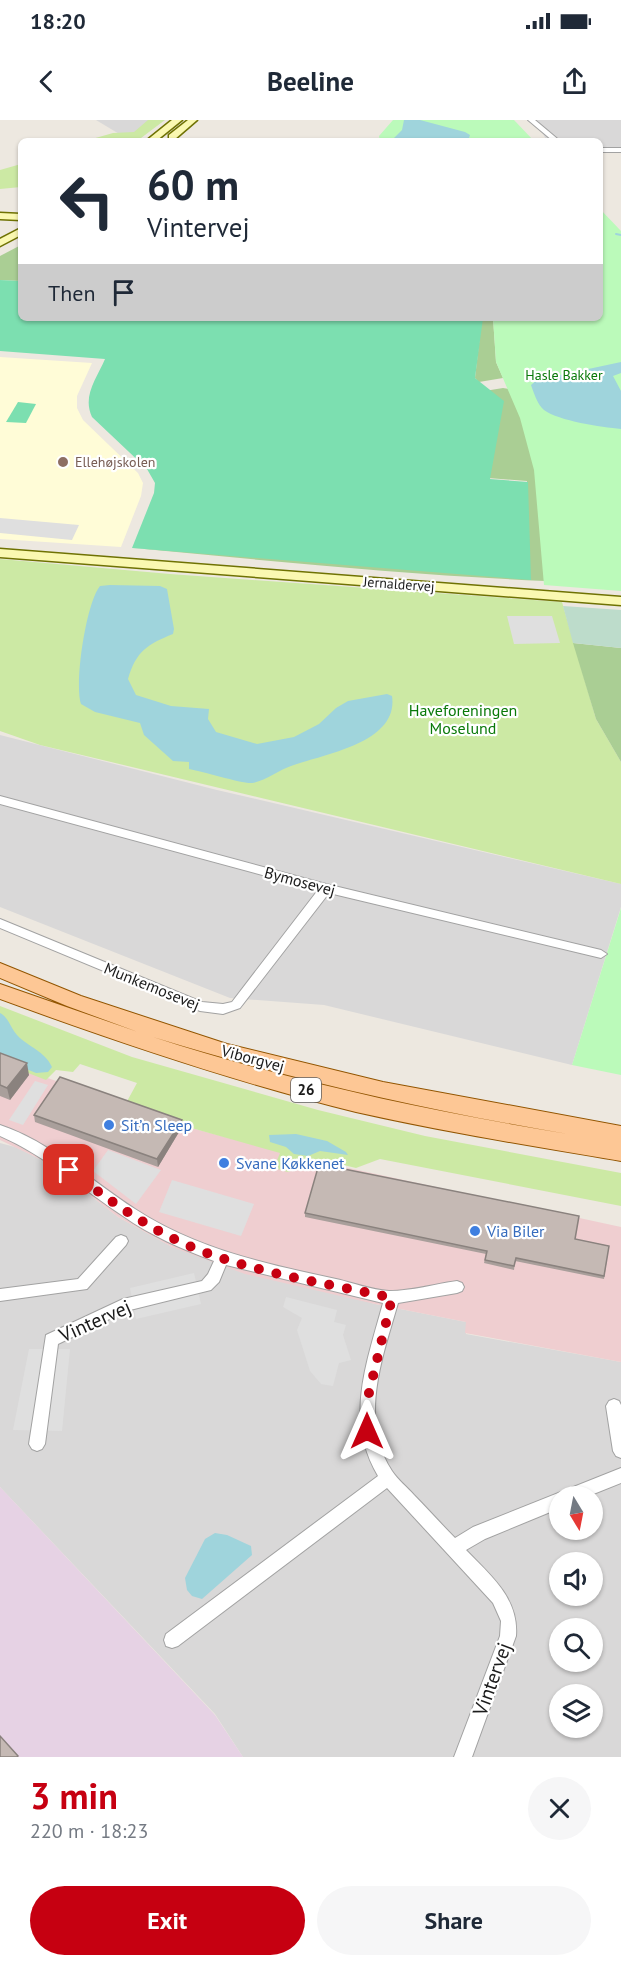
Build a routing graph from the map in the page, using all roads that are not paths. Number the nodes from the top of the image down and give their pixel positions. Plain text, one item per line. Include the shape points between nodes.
1 (178, 120) edge
2 (193, 120) edge
3 (531, 120) edge
4 (154, 138) edge
5 (171, 138) edge
6 (553, 138) edge
7 (603, 150) edge
8 (621, 150) edge
9 (0, 216) edge
10 (18, 219) edge
11 (18, 221) edge
12 (0, 232) edge
13 (18, 233) edge
14 (0, 243) edge
15 (0, 553) edge
16 (621, 601) edge
17 (0, 800) edge
18 (326, 888) junction
19 (0, 923) edge
20 (601, 954) dead end
21 (0, 970) edge
22 (0, 991) edge
23 (3, 1135) edge
24 (621, 1135) edge
25 (621, 1152) edge
26 (121, 1241) dead end
27 (222, 1257) junction
28 (456, 1287) dead end
29 (0, 1295) edge
30 (392, 1298) junction
31 (614, 1406) dead end
32 (37, 1444) dead end
33 (621, 1451) edge
34 (621, 1475) edge
35 (387, 1478) junction
36 (594, 1486) edge
37 (549, 1504) edge
38 (453, 1548) junction
39 (172, 1640) dead end
40 (463, 1757) edge

1 - 4 street
2 - 5 street
3 - 6 street
7 - 8 street
9 - 10 street
11 - 12 street
13 - 14 street
15 - 16 street, Jernaldervej
17 - 18 street, Bymosevej
18 - 19 street, Munkemosevej via 236,1005 223,1010 200,1006
18 - 20 street, Bymosevej
21 - 24 main road, Viborgvej / 26 via 79,1003 252,1058 365,1087
22 - 25 main road, Viborgvej / 26 via 129,1039 249,1076 358,1104
23 - 27 street via 51,1157 105,1198 170,1237
26 - 29 street via 82,1285
27 - 30 street
27 - 32 street, Vintervej via 214,1278 206,1286 123,1305 51,1340
28 - 30 street
30 - 35 street, Vintervej via 366,1415 374,1457
31 - 33 street
34 - 36 street
35 - 38 street, Vintervej
35 - 39 street
37 - 38 street
38 - 40 street, Vintervej via 499,1597 509,1621 508,1636

